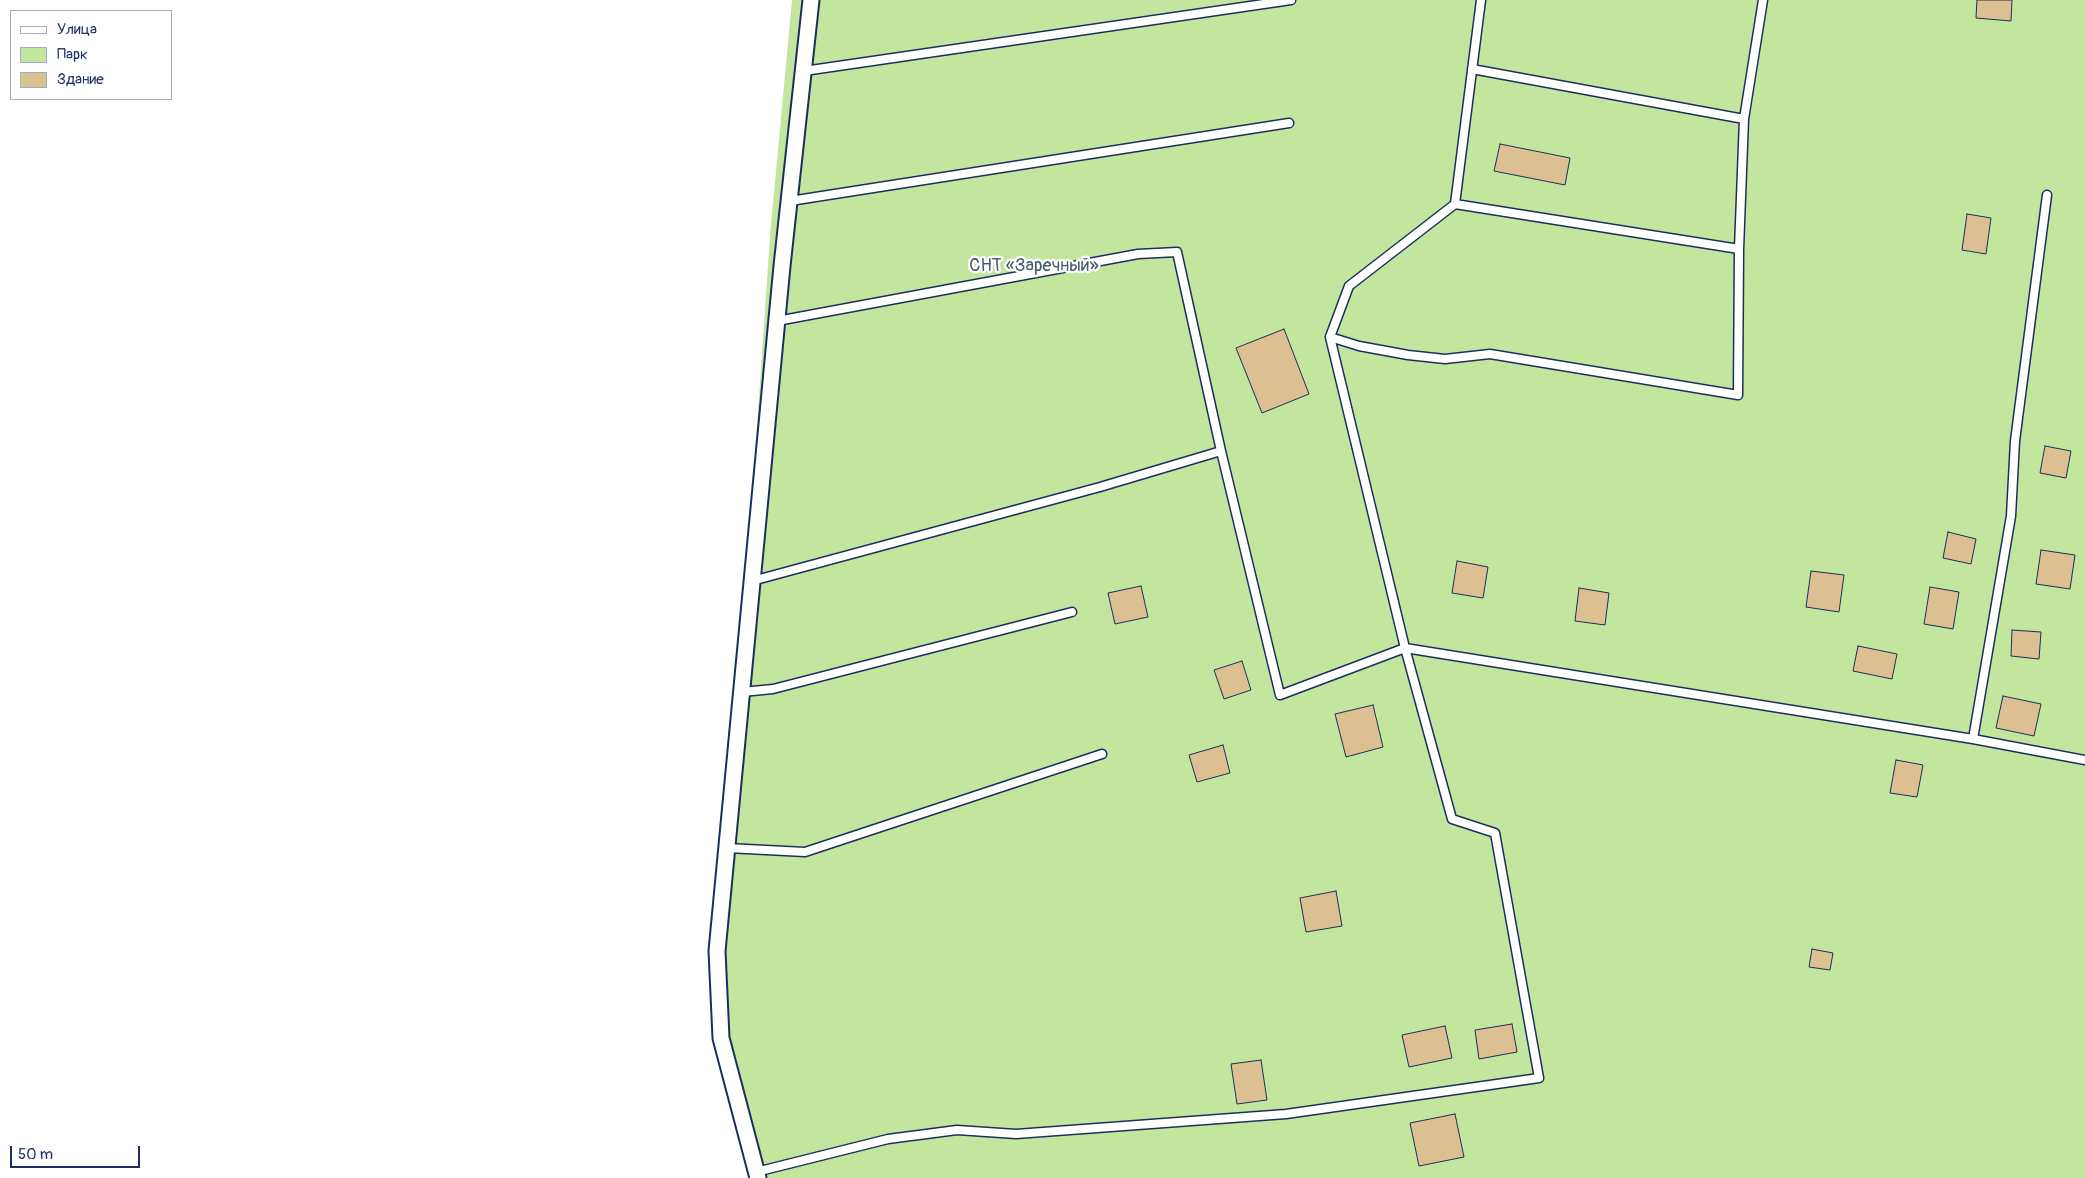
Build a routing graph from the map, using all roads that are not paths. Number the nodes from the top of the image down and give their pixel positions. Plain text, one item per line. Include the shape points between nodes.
1 (811, 0) edge
2 (1291, 0) edge
3 (1481, 0) edge
4 (1763, 0) edge
5 (1472, 69) junction
6 (804, 72) junction
7 (1744, 119) junction
8 (1289, 124) dead end
9 (2047, 195) dead end
10 (790, 201) junction
11 (1456, 204) junction
12 (1739, 249) junction
13 (777, 321) junction
14 (1330, 337) junction
15 (1221, 451) junction
16 (752, 581) junction
17 (1072, 612) dead end
18 (1405, 648) junction
19 (742, 692) junction
20 (1973, 739) junction
21 (1102, 754) dead end
22 (2085, 760) edge
23 (727, 848) junction
24 (757, 1175) edge

1 - 6 street
2 - 6 lane
3 - 5 lane
4 - 7 lane
5 - 7 lane
5 - 11 lane
6 - 10 street
7 - 12 lane
8 - 10 lane
9 - 20 lane via 2015,441 2011,516
10 - 13 street
11 - 12 lane
11 - 14 lane via 1349,286
12 - 14 lane via 1738,395 1490,354 1445,359 1408,355
13 - 15 lane via 1138,254 1177,252
13 - 16 street
14 - 18 lane
15 - 16 lane
15 - 18 lane via 1280,695
16 - 19 street
17 - 19 lane via 773,689
18 - 20 lane
18 - 24 lane via 1452,818 1495,833 1539,1078 1286,1114 1016,1134 957,1130 888,1139
19 - 23 street
20 - 22 lane
21 - 23 lane via 805,852
23 - 24 street via 717,951 721,1038

